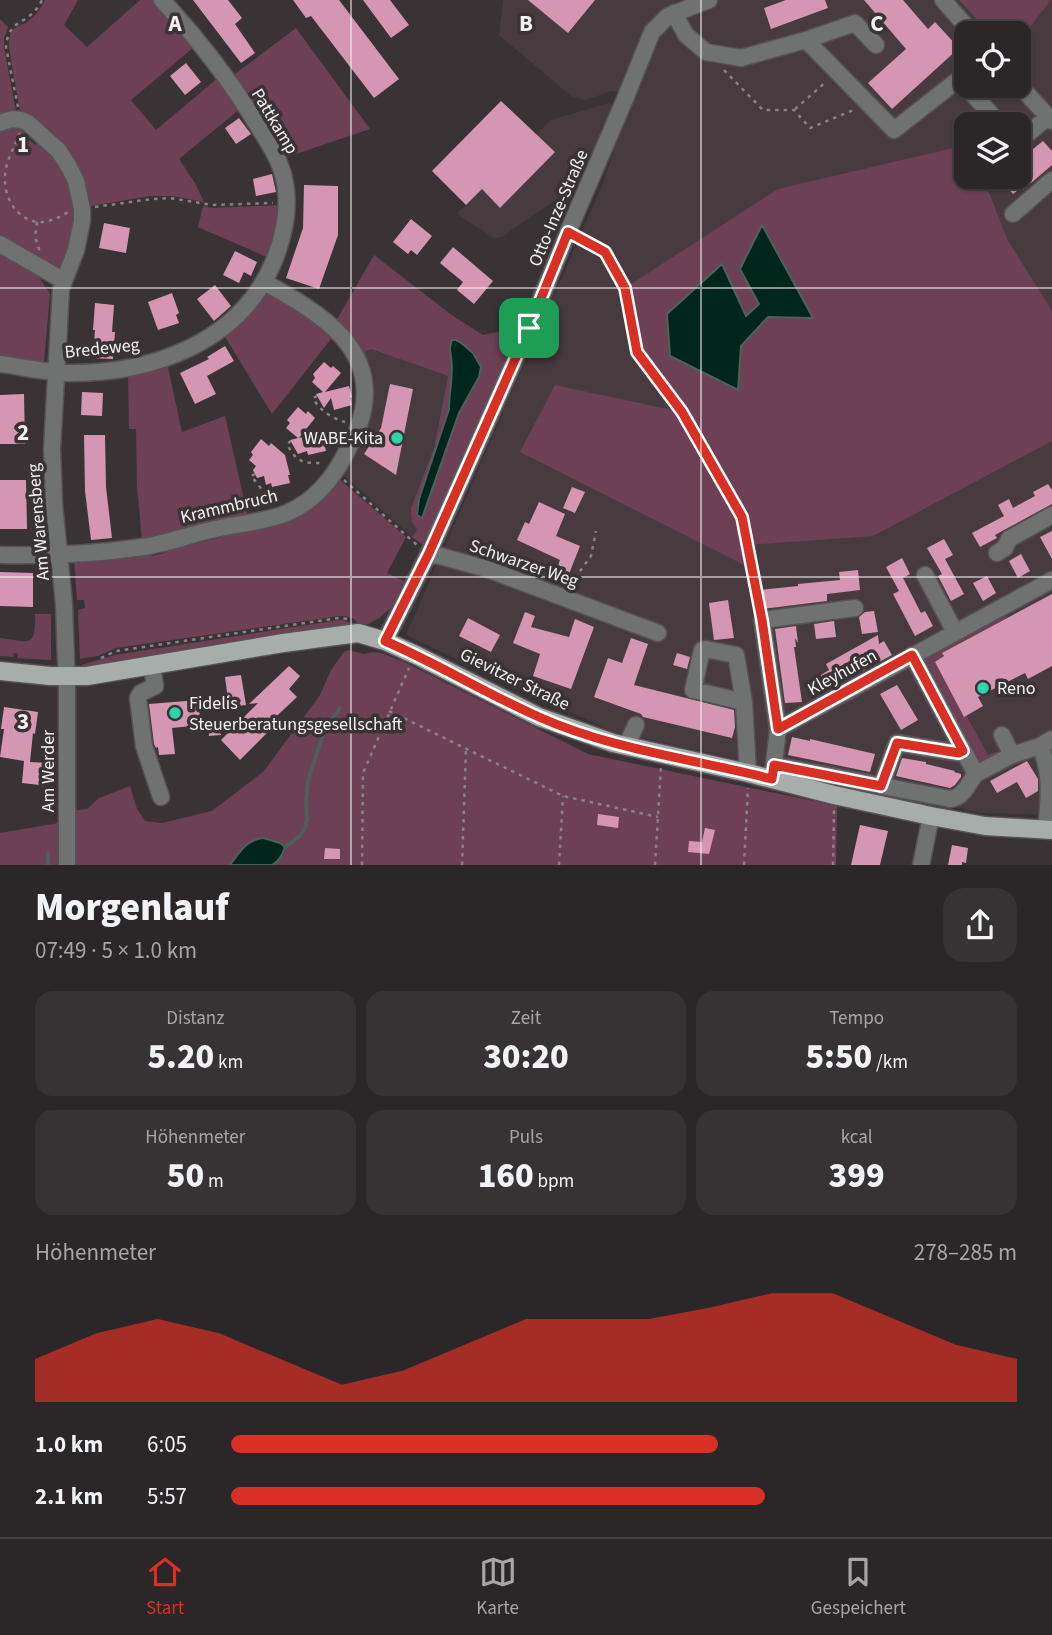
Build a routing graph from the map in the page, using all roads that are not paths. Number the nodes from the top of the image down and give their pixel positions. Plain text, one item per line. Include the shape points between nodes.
1 (162, 0) edge
2 (709, 0) edge
3 (943, 0) edge
4 (674, 13) junction
5 (961, 21) edge
6 (806, 40) junction
7 (876, 45) dead end
8 (1031, 98) edge
9 (989, 112) edge
10 (1050, 119) edge
11 (0, 123) edge
12 (1031, 133) edge
13 (1052, 180) edge
14 (1013, 214) dead end
15 (0, 244) edge
16 (64, 281) junction
17 (264, 282) junction
18 (0, 363) edge
19 (56, 372) junction
20 (1052, 515) edge
21 (429, 553) junction
22 (997, 553) dead end
23 (60, 554) junction
24 (0, 555) edge
25 (925, 575) dead end
26 (1052, 580) edge
27 (855, 608) dead end
28 (955, 632) junction
29 (658, 633) dead end
30 (385, 641) junction
31 (912, 655) junction
32 (152, 666) junction
33 (0, 671) edge
34 (67, 677) junction
35 (744, 702) dead end
36 (636, 725) dead end
37 (778, 729) junction
38 (1002, 735) dead end
39 (1046, 742) edge
40 (626, 746) junction
41 (963, 751) junction
42 (1012, 755) junction
43 (773, 772) junction
44 (748, 773) junction
45 (976, 774) junction
46 (881, 786) junction
47 (161, 797) dead end
48 (931, 816) junction
49 (1049, 830) edge
50 (67, 865) edge
51 (921, 865) edge

1 - 17 street, Pattkamp via 249,110 282,169 287,203 284,230
2 - 4 street
3 - 5 street
4 - 6 street via 686,36 706,52 741,58
4 - 21 street, Otto-Inze-Straße via 652,32
6 - 7 street via 855,23
6 - 9 street via 894,130 959,79
8 - 10 street
10 - 12 street
11 - 16 street, Am Warensberg via 21,120 35,129 59,151 76,181 82,221
13 - 14 street
15 - 16 street
16 - 19 street, Am Warensberg
17 - 19 street, Bredeweg via 229,324 188,348 125,369
17 - 23 street, Krammbruch via 337,331 351,346 360,367 365,393 359,427 335,472 315,495 274,517 141,547
18 - 19 street, Bredeweg
19 - 23 street, Am Warensberg via 52,478
20 - 22 street via 1009,539
21 - 29 street, Schwarzer Weg via 487,569
21 - 30 street
23 - 24 street, Krammbruch
23 - 34 street, Am Warensberg
25 - 28 street
26 - 28 street, Kleyhufen
27 - 37 street via 762,620
28 - 31 street, Kleyhufen
30 - 32 main road, Gievitzer Straße via 358,633
30 - 40 main road, Gievitzer Straße via 539,717
31 - 37 street, Kleyhufen
31 - 41 street
32 - 34 main road, Gievitzer Straße
32 - 47 street via 155,686 138,698 144,746
33 - 34 main road, Gievitzer Straße
34 - 50 street, Am Werder
35 - 44 street via 741,749
36 - 40 street
37 - 43 street
38 - 42 street
39 - 42 street
39 - 49 street
40 - 44 main road, Gievitzer Straße
41 - 45 street
41 - 46 street via 897,743
42 - 45 street
43 - 44 main road, Gievitzer Straße
43 - 46 street
43 - 48 main road, Gievitzer Straße via 834,795
45 - 46 street via 956,798
48 - 49 main road, Gievitzer Straße via 985,826
48 - 51 street

